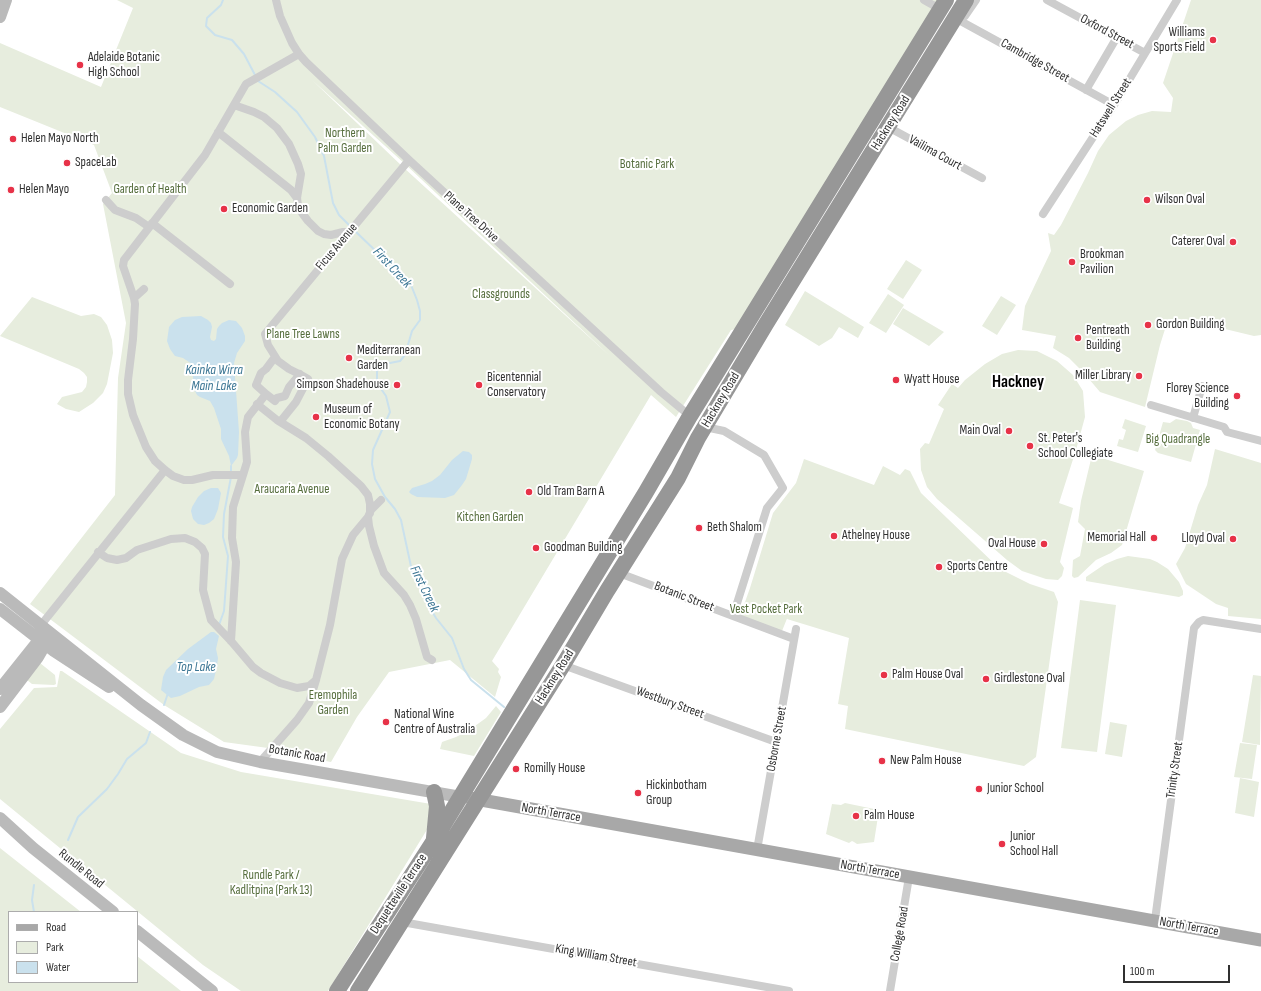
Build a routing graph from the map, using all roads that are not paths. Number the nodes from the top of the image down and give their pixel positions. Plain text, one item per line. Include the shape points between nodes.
1 (6, 0) edge
2 (276, 0) edge
3 (924, 0) edge
4 (966, 0) edge
5 (976, 0) edge
6 (1047, 0) edge
7 (1177, 0) edge
8 (943, 4) edge
9 (0, 17) edge
10 (958, 19) junction
11 (1117, 37) junction
12 (1145, 53) junction
13 (299, 54) junction
14 (1086, 90) junction
15 (234, 105) junction
16 (1114, 105) junction
17 (888, 127) junction
18 (218, 132) junction
19 (859, 140) junction
20 (409, 160) junction
21 (982, 178) dead end
22 (297, 198) junction
23 (106, 200) dead end
24 (1044, 214) dead end
25 (150, 225) junction
26 (351, 230) junction
27 (230, 284) dead end
28 (144, 289) dead end
29 (134, 298) junction
30 (766, 324) junction
31 (275, 357) junction
32 (300, 374) junction
33 (1202, 386) dead end
34 (266, 394) junction
35 (257, 404) junction
36 (1151, 405) dead end
37 (690, 416) junction
38 (1193, 418) junction
39 (709, 421) junction
40 (280, 422) junction
41 (724, 431) junction
42 (1261, 441) edge
43 (162, 474) junction
44 (243, 475) junction
45 (381, 500) dead end
46 (369, 515) junction
47 (98, 552) junction
48 (619, 573) junction
49 (0, 593) edge
50 (0, 609) edge
51 (733, 616) junction
52 (45, 628) junction
53 (796, 629) dead end
54 (1261, 629) edge
55 (794, 639) junction
56 (231, 641) junction
57 (42, 642) junction
58 (432, 660) dead end
59 (563, 665) junction
60 (316, 680) junction
61 (552, 682) junction
62 (529, 686) junction
63 (294, 687) junction
64 (2, 697) edge
65 (310, 699) junction
66 (141, 705) junction
67 (776, 742) junction
68 (260, 762) junction
69 (434, 792) junction
70 (461, 797) junction
71 (478, 800) junction
72 (0, 818) edge
73 (0, 826) edge
74 (433, 842) junction
75 (33, 848) junction
76 (757, 850) junction
77 (909, 877) junction
78 (112, 911) edge
79 (387, 914) junction
80 (1155, 920) junction
81 (402, 922) junction
82 (138, 933) edge
83 (1261, 940) edge
84 (359, 990) edge
85 (212, 991) edge
86 (337, 991) edge
87 (789, 991) edge
88 (890, 991) edge

1 - 9 main road
2 - 13 street, Plane Tree Drive via 280,16
3 - 8 street
4 - 10 highway, Hackney Road
5 - 10 street, Hackney Road
6 - 11 street, Oxford Street
7 - 12 street, Hatswell Street
8 - 19 highway, Hackney Road
10 - 14 street, Cambridge Street
10 - 17 highway, Hackney Road
11 - 12 street, Oxford Street
11 - 14 street
12 - 16 street, Hatswell Street
13 - 15 street via 246,84
13 - 20 street, Plane Tree Drive
14 - 16 street, Cambridge Street
15 - 18 street
15 - 22 street via 264,116 283,135 300,169
16 - 24 street, Hatswell Street
17 - 19 highway
17 - 21 street, Vailima Court
17 - 30 highway, Hackney Road
18 - 22 street via 291,190
18 - 25 street via 205,155
19 - 37 highway, Hackney Road
20 - 26 street, Ficus Avenue
20 - 37 street, Plane Tree Drive
22 - 26 street via 302,214 320,233 331,235
23 - 25 street via 115,210
25 - 27 street
25 - 29 street via 124,260 123,266
26 - 31 street, Ficus Avenue via 265,334
28 - 29 street
29 - 43 street via 134,323 127,384 129,401 132,415 146,447
30 - 37 highway via 748,338 700,416
30 - 39 highway, Hackney Road
31 - 32 street via 283,366
31 - 34 street via 261,373 256,385
32 - 34 street via 283,397 276,401
32 - 40 street via 308,379 295,403
33 - 38 street
34 - 35 street
35 - 40 street
35 - 44 street via 246,424 244,437 247,462
36 - 38 street
37 - 62 highway, Hackney Road
38 - 42 street via 1224,427 1227,432
39 - 41 street
39 - 41 street via 715,421
39 - 48 highway, Hackney Road via 678,478
40 - 46 street via 324,452 361,486 368,496
41 - 51 street via 764,455 783,488 767,508
43 - 44 street via 188,480 213,475
43 - 47 street
44 - 56 street via 233,507 232,538 236,562
45 - 46 street
46 - 58 street via 369,526 382,568 408,601 427,657
46 - 60 street via 353,535 342,559 330,625
47 - 52 street
47 - 56 street via 107,558 117,560 126,558 137,550 171,540 186,538 195,542 205,554 203,595 210,620
48 - 51 street, Botanic Street
48 - 59 highway, Hackney Road
49 - 52 main road
50 - 57 main road
51 - 55 street, Botanic Street
52 - 57 main road
52 - 66 main road, Botanic Road
53 - 55 street, Osborne Street
54 - 80 street, Trinity Street via 1209,621 1199,622 1194,628
55 - 67 street, Osborne Street
56 - 63 street via 257,671
57 - 64 main road
57 - 66 main road, Botanic Road via 97,680
59 - 61 highway, Hackney Road
59 - 67 street, Westbury Street
60 - 63 street via 305,687
60 - 65 street
61 - 62 highway
61 - 71 highway, Hackney Road
62 - 70 highway, Hackney Road
63 - 65 street via 304,691
65 - 68 street via 297,720
66 - 68 main road, Botanic Road via 183,735 217,752
67 - 76 street, Osborne Street
68 - 69 main road, Botanic Road
69 - 70 main road, Botanic Road
69 - 74 highway via 437,806
70 - 71 main road, North Terrace
70 - 74 highway, Dequetteville Terrace
71 - 76 main road, North Terrace
71 - 81 highway, Dequetteville Terrace
72 - 75 main road, Rundle Road
73 - 75 main road, Rundle Road
74 - 79 highway, Dequetteville Terrace
75 - 78 main road, Rundle Road
76 - 77 main road, North Terrace
77 - 80 main road, North Terrace
77 - 88 street, College Road
79 - 81 highway
79 - 86 highway, Dequetteville Terrace
80 - 83 main road, North Terrace
81 - 84 highway, Dequetteville Terrace
81 - 87 street, King William Street
82 - 85 main road

